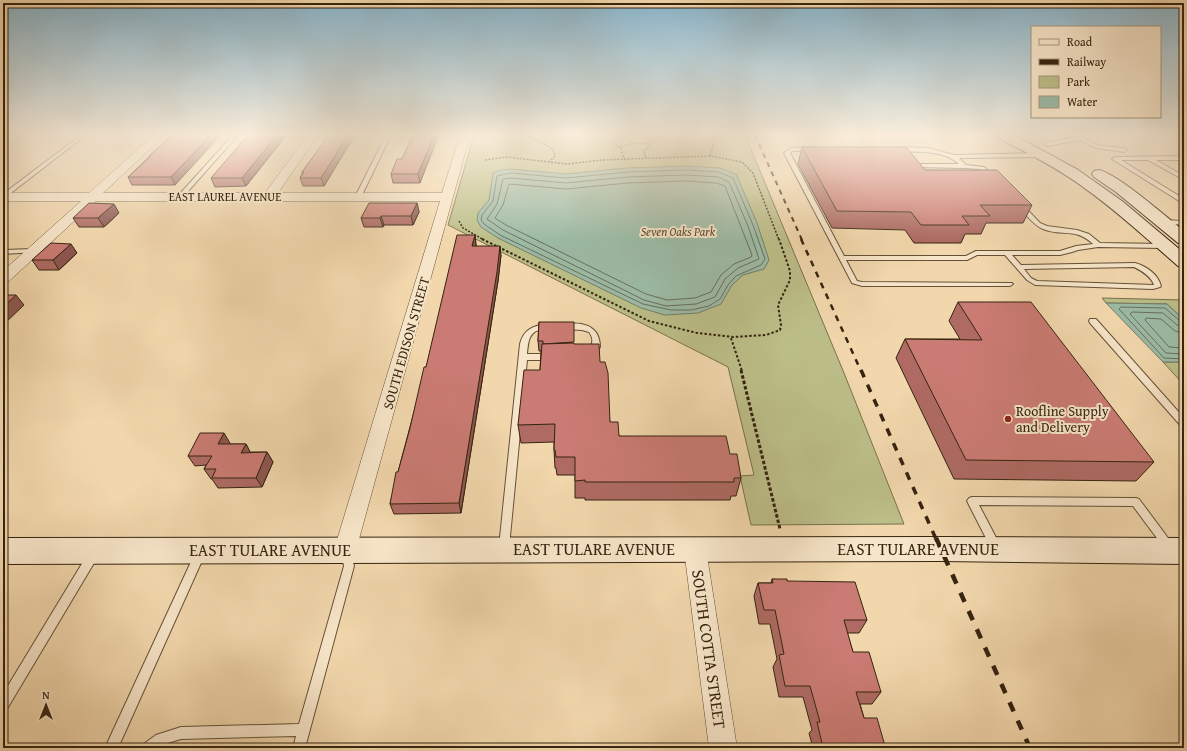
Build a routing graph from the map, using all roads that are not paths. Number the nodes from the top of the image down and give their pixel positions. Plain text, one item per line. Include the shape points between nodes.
1 (38, 170) edge
2 (122, 170) edge
3 (204, 170) edge
4 (288, 170) edge
5 (371, 170) edge
6 (455, 170) edge
7 (796, 170) edge
8 (984, 170) edge
9 (1072, 170) edge
10 (1079, 170) edge
11 (1134, 170) edge
12 (1170, 170) edge
13 (1184, 178) edge
14 (997, 182) edge
15 (3, 197) edge
16 (92, 197) junction
17 (180, 197) junction
18 (269, 197) junction
19 (358, 197) junction
20 (448, 197) junction
21 (1184, 202) edge
22 (1018, 203) edge
23 (1163, 222) junction
24 (1184, 223) edge
25 (1184, 239) edge
26 (1098, 245) junction
27 (1164, 246) junction
28 (34, 251) junction
29 (3, 252) edge
30 (1007, 253) junction
31 (841, 258) junction
32 (1184, 262) edge
33 (1019, 267) junction
34 (3, 279) edge
35 (1010, 284) dead end
36 (1093, 321) dead end
37 (523, 357) junction
38 (560, 357) edge
39 (582, 357) edge
40 (1184, 424) edge
41 (695, 549) junction
42 (998, 549) junction
43 (345, 550) junction
44 (504, 550) junction
45 (3, 551) edge
46 (96, 551) junction
47 (201, 551) junction
48 (1178, 551) edge
49 (3, 705) edge
50 (304, 730) junction
51 (111, 748) edge
52 (150, 748) edge
53 (299, 748) edge
54 (723, 748) edge

1 - 15 lane
2 - 16 street
3 - 17 lane
4 - 18 street
5 - 19 lane
6 - 20 street, SOUTH EDISON STREET
7 - 31 lane
8 - 14 lane
9 - 27 street
10 - 23 street via 1143,216
11 - 21 lane
12 - 13 lane
15 - 16 street, EAST LAUREL AVENUE
16 - 17 street, EAST LAUREL AVENUE
16 - 28 street
17 - 18 street, EAST LAUREL AVENUE
18 - 19 street, EAST LAUREL AVENUE
19 - 20 street, EAST LAUREL AVENUE
20 - 43 street, SOUTH EDISON STREET
22 - 26 lane via 1038,224 1046,228 1087,235
23 - 24 lane
23 - 25 street
26 - 27 lane
26 - 30 lane via 1060,253
27 - 32 street
28 - 29 lane
28 - 34 street
30 - 31 lane via 976,253 967,258
30 - 33 lane
31 - 35 lane via 854,282 862,284
33 - 33 lane via 1029,279 1042,284 1158,286 1158,282 1143,268 1135,265
36 - 40 lane
37 - 38 lane
37 - 39 lane via 523,340 534,329 581,327 588,328 597,339 596,347
37 - 44 lane
41 - 42 street, EAST TULARE AVENUE
41 - 44 street, EAST TULARE AVENUE
41 - 54 street, SOUTH COTTA STREET
42 - 48 street, EAST TULARE AVENUE
42 - 48 lane via 972,502 1136,502
43 - 44 street, EAST TULARE AVENUE
43 - 47 street, EAST TULARE AVENUE
43 - 50 lane via 350,566
45 - 46 street, EAST TULARE AVENUE
46 - 47 street, EAST TULARE AVENUE
46 - 49 lane
47 - 51 lane
50 - 52 lane via 181,733 160,739
50 - 53 lane

